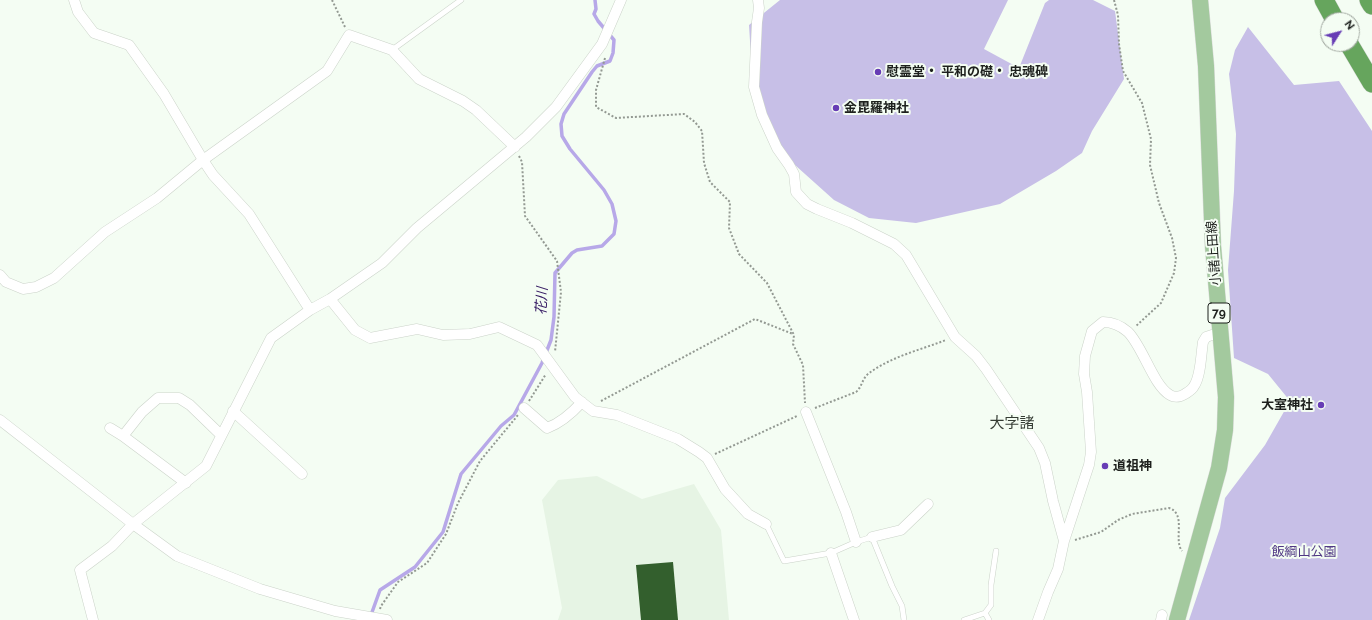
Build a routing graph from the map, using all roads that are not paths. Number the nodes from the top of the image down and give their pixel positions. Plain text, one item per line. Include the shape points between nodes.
1 (74, 0) edge
2 (461, 0) edge
3 (621, 0) edge
4 (758, 0) edge
5 (1200, 0) edge
6 (1324, 0) edge
7 (1369, 0) edge
8 (1372, 5) edge
9 (1331, 12) edge
10 (392, 50) junction
11 (1354, 52) edge
12 (1372, 83) edge
13 (515, 147) junction
14 (203, 160) junction
15 (0, 275) edge
16 (330, 299) junction
17 (310, 310) junction
18 (1220, 332) junction
19 (586, 405) junction
20 (524, 408) road end
21 (233, 411) junction
22 (806, 412) road end
23 (0, 420) edge
24 (110, 428) dead end
25 (222, 435) junction
26 (123, 436) junction
27 (302, 474) dead end
28 (186, 482) junction
29 (928, 504) dead end
30 (133, 524) junction
31 (766, 524) joint
32 (872, 537) junction
33 (1064, 541) junction
34 (856, 542) junction
35 (996, 551) dead end
36 (831, 553) junction
37 (985, 613) junction
38 (1167, 618) edge
39 (382, 619) edge
40 (93, 620) edge
41 (854, 620) edge
42 (904, 620) edge
43 (964, 620) edge
44 (989, 620) edge
45 (1038, 620) edge

1 - 14 street via 78,12 94,33 129,45 164,94
2 - 10 lane
3 - 13 street via 602,44 587,65 556,107
4 - 33 street via 754,87 762,115 777,148 794,174 796,192 807,204 871,232 894,244 906,255 955,337 986,369 1039,448
5 - 18 main road, 小諸上田線 / 79 via 1206,66 1213,246
6 - 9 highway
7 - 8 highway
10 - 13 street via 419,79 476,110
10 - 14 street via 349,35 327,71
11 - 12 highway
13 - 16 street via 418,228 382,263
14 - 15 street via 157,198 105,232 54,278 36,287 23,289 6,282
14 - 17 street via 249,214
16 - 17 street
16 - 19 street via 355,330 370,338 417,329 443,335 470,334 499,327 537,345 575,397
17 - 21 street via 271,338
18 - 33 street via 1206,337 1194,387 1177,397 1171,395 1158,382 1128,333 1120,326 1112,322 1103,322 1092,331 1085,356 1084,374 1091,452
18 - 38 main road, 小諸上田線 / 79 via 1226,397 1224,443 1193,560
19 - 20 street via 547,428
19 - 31 street via 593,411 617,415 678,439 707,458 725,489 748,514
21 - 25 street
21 - 27 street
22 - 34 street
23 - 30 street
24 - 26 street
25 - 26 street via 179,398 158,398 142,412
25 - 28 street via 206,466
26 - 28 street
28 - 30 street
29 - 32 street via 901,530
30 - 39 street via 177,556 260,589 335,611
30 - 40 street via 112,546 80,570
31 - 36 lane via 784,561
32 - 34 lane
32 - 42 lane via 902,606
33 - 45 street via 1058,569
34 - 36 lane
35 - 37 lane via 991,585 992,605
36 - 41 street
37 - 43 lane
37 - 44 lane

